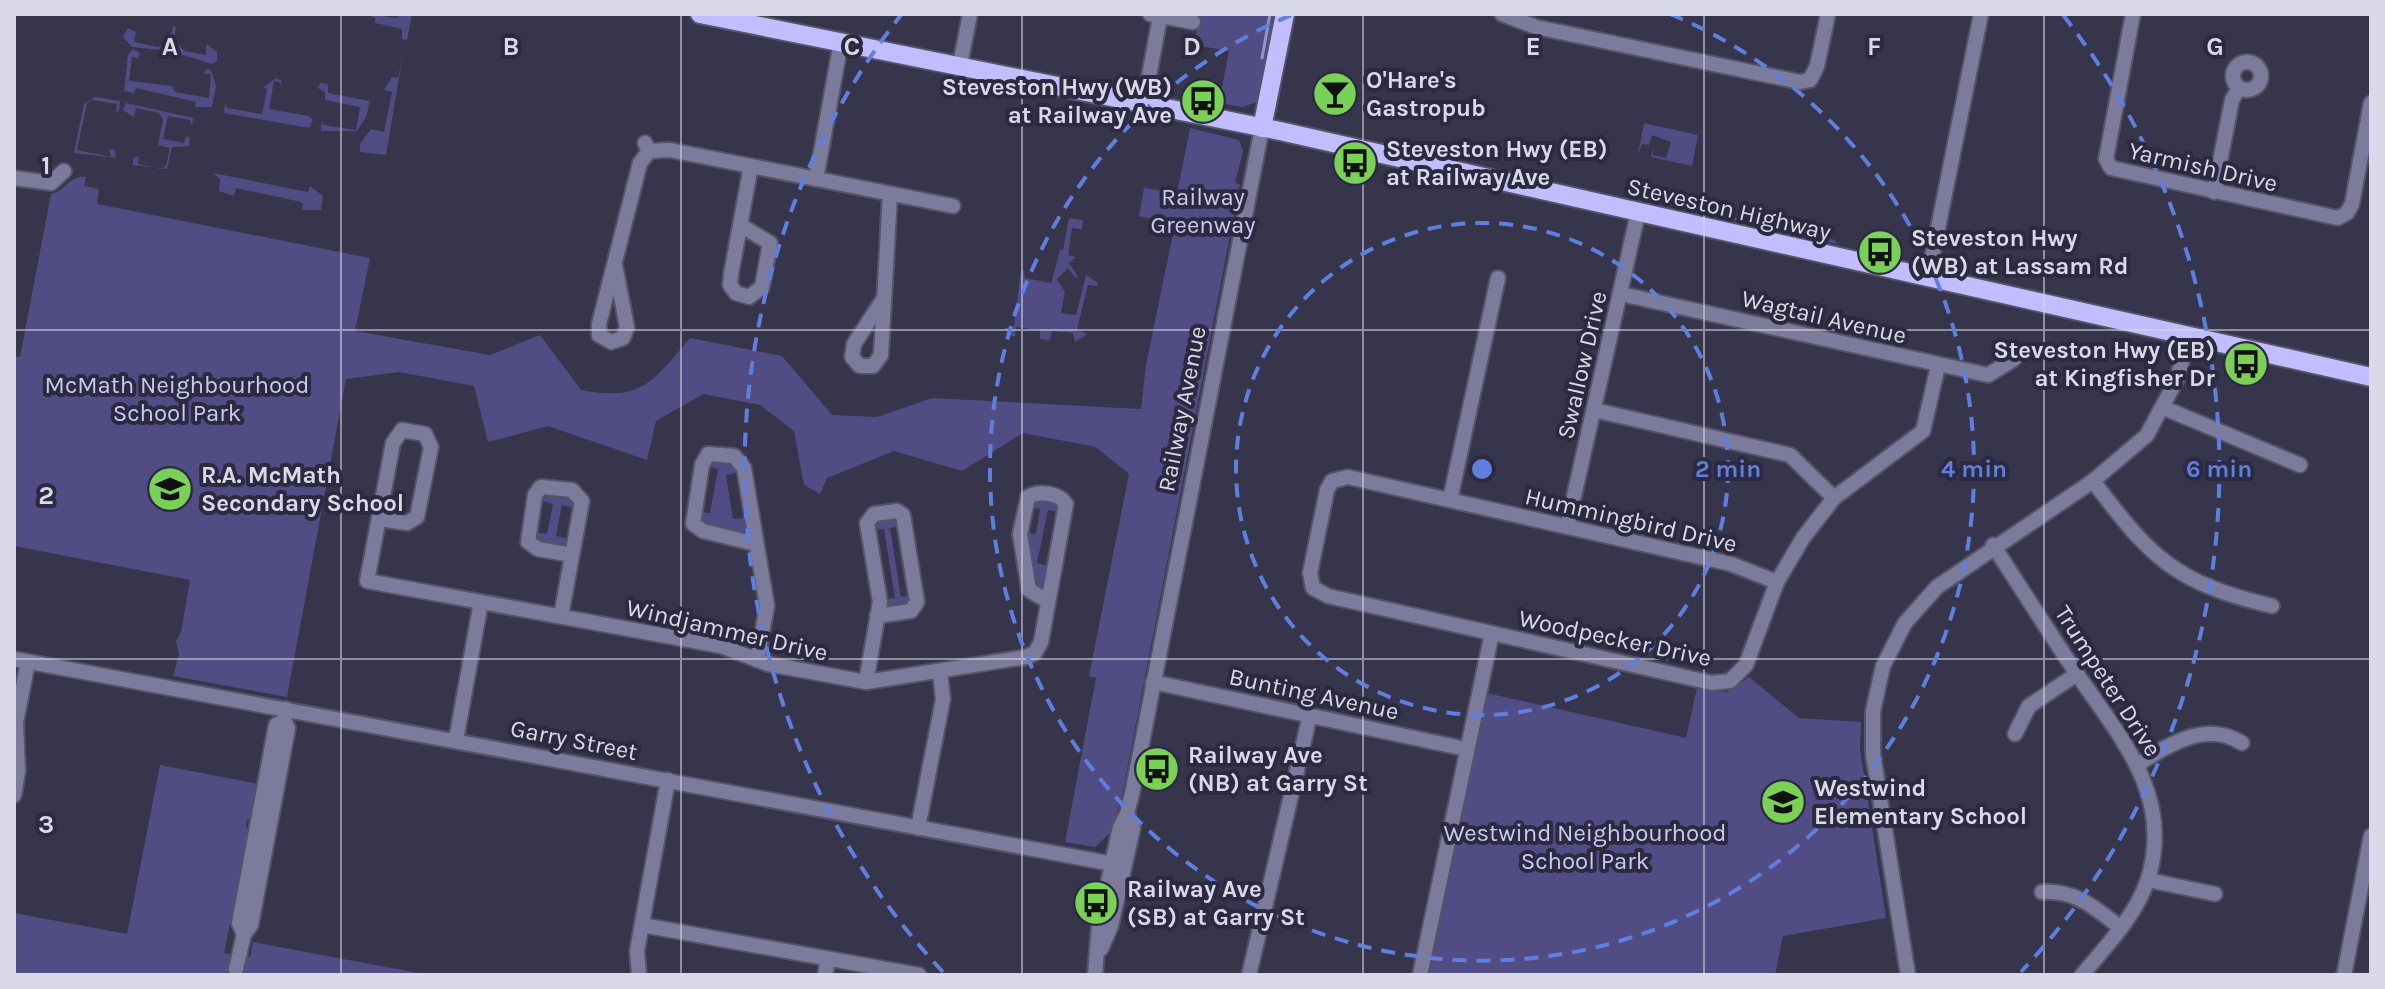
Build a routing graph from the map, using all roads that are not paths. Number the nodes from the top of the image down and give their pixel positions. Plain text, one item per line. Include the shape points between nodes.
1 (700, 14) edge
2 (970, 14) edge
3 (1285, 14) edge
4 (1502, 14) edge
5 (1828, 14) edge
6 (1981, 14) edge
7 (2133, 14) edge
8 (1155, 16) edge
9 (1193, 22) dead end
10 (841, 42) junction
11 (960, 65) junction
12 (2239, 88) dead end
13 (1144, 103) junction
14 (2371, 103) edge
15 (1262, 128) junction
16 (2368, 143) edge
17 (751, 166) junction
18 (64, 171) dead end
19 (14, 178) edge
20 (816, 179) junction
21 (2214, 192) junction
22 (890, 194) junction
23 (953, 206) dead end
24 (1638, 213) junction
25 (740, 225) junction
26 (615, 265) dead end
27 (1498, 278) dead end
28 (1928, 278) junction
29 (1621, 294) junction
30 (884, 298) dead end
31 (2189, 336) junction
32 (2014, 359) dead end
33 (1938, 366) junction
34 (2371, 377) edge
35 (2164, 408) junction
36 (1594, 410) junction
37 (2300, 465) dead end
38 (2093, 481) junction
39 (1834, 498) junction
40 (1450, 500) junction
41 (379, 519) junction
42 (1567, 527) junction
43 (756, 544) junction
44 (1993, 545) junction
45 (572, 555) junction
46 (1310, 573) joint
47 (1777, 582) junction
48 (1047, 601) junction
49 (481, 602) junction
50 (2272, 606) dead end
51 (561, 616) junction
52 (877, 616) junction
53 (1492, 633) junction
54 (757, 660) junction
55 (18, 661) edge
56 (940, 672) junction
57 (2077, 674) junction
58 (866, 682) junction
59 (1153, 682) junction
60 (17, 697) edge
61 (285, 715) junction
62 (1310, 715) junction
63 (2015, 734) dead end
64 (456, 740) junction
65 (2242, 743) dead end
66 (1466, 749) junction
67 (2138, 764) junction
68 (668, 780) junction
69 (14, 795) edge
70 (918, 828) junction
71 (2371, 836) edge
72 (1118, 864) junction
73 (2148, 880) junction
74 (2042, 892) dead end
75 (2215, 894) dead end
76 (642, 925) junction
77 (2121, 928) junction
78 (828, 959) junction
79 (236, 969) dead end
80 (639, 975) edge
81 (825, 975) edge
82 (919, 975) edge
83 (1095, 975) edge
84 (1249, 975) edge
85 (1420, 975) edge
86 (1908, 975) edge
87 (2082, 975) edge
88 (2344, 975) edge

1 - 10 main road, Steveston Highway
2 - 11 street
3 - 15 main road, Railway Avenue
4 - 5 street via 1536,27 1793,82 1811,82
6 - 28 street
7 - 21 street, Yarmish Drive via 2106,159 2111,168
8 - 9 street
8 - 13 street
10 - 11 main road, Steveston Highway
10 - 20 street
11 - 13 main road, Steveston Highway
12 - 21 street via 2232,100
13 - 15 main road, Steveston Highway
14 - 16 street
15 - 24 main road, Steveston Highway
15 - 59 street, Railway Avenue
16 - 21 street, Yarmish Drive via 2345,215 2322,217
17 - 20 street
17 - 25 street
17 - 26 street via 647,147
18 - 19 street via 51,183
20 - 22 street
22 - 23 street
22 - 30 street
24 - 28 main road, Steveston Highway
24 - 29 street, Swallow Drive
25 - 25 street via 730,285 749,297 762,287 770,243
27 - 40 street
28 - 31 main road, Steveston Highway
29 - 33 street, Wagtail Avenue
29 - 36 street, Swallow Drive
31 - 34 main road, Steveston Highway
31 - 35 street
32 - 33 street, Wagtail Avenue via 1988,375
33 - 39 street, Woodpecker Drive via 1923,431
35 - 37 street
35 - 38 street via 2147,435
36 - 39 street via 1790,455
36 - 42 street, Swallow Drive
38 - 44 street
38 - 50 street via 2139,542 2172,569 2230,596
39 - 47 street, Woodpecker Drive
40 - 42 street, Hummingbird Drive
40 - 46 street, Hummingbird Drive via 1348,477 1336,479 1327,490
41 - 41 street via 394,437 402,430 425,434 431,447 417,517 407,523
41 - 49 street, Windjammer Drive via 367,581
42 - 47 street, Hummingbird Drive via 1731,564
43 - 43 street via 743,463 734,456 708,454 693,524
43 - 54 street via 767,606
44 - 57 street, Trumpeter Drive
44 - 86 street via 1937,587 1905,623 1883,666 1873,711 1873,754
45 - 45 street via 581,497 572,490 541,487 528,542
45 - 51 street
46 - 53 street, Woodpecker Drive via 1313,588 1328,596
47 - 53 street, Woodpecker Drive via 1746,665 1730,681 1712,683
48 - 48 street via 1066,504 1059,497 1036,493 1027,502 1020,537 1029,590
48 - 56 street, Windjammer Drive via 1040,646 1031,656
49 - 51 street, Windjammer Drive
49 - 64 street
51 - 54 street, Windjammer Drive via 721,646
52 - 52 street via 880,597 867,523 874,514 897,511 903,515 917,602 911,611
52 - 58 street
53 - 66 street
54 - 58 street, Windjammer Drive
55 - 60 street
55 - 61 street, Garry Street
56 - 58 street, Windjammer Drive
56 - 70 street via 943,699
57 - 63 street via 2029,706
57 - 67 street, Trumpeter Drive
59 - 62 street, Bunting Avenue
59 - 72 street, Railway Avenue via 1127,814 1133,828
60 - 69 street
61 - 64 street, Garry Street
61 - 79 street via 288,728 251,925
62 - 66 street, Bunting Avenue
62 - 84 street
64 - 68 street, Garry Street
65 - 67 street via 2227,733 2204,733 2176,741
66 - 85 street
67 - 73 street, Trumpeter Drive via 2154,824
68 - 70 street, Garry Street
68 - 76 street
70 - 72 street, Garry Street
71 - 88 street
72 - 83 street, Railway Avenue via 1111,926
73 - 75 street
73 - 77 street, Trumpeter Drive
74 - 77 street via 2081,897
76 - 78 street
76 - 80 street
77 - 87 street, Trumpeter Drive
78 - 81 street
78 - 82 street

